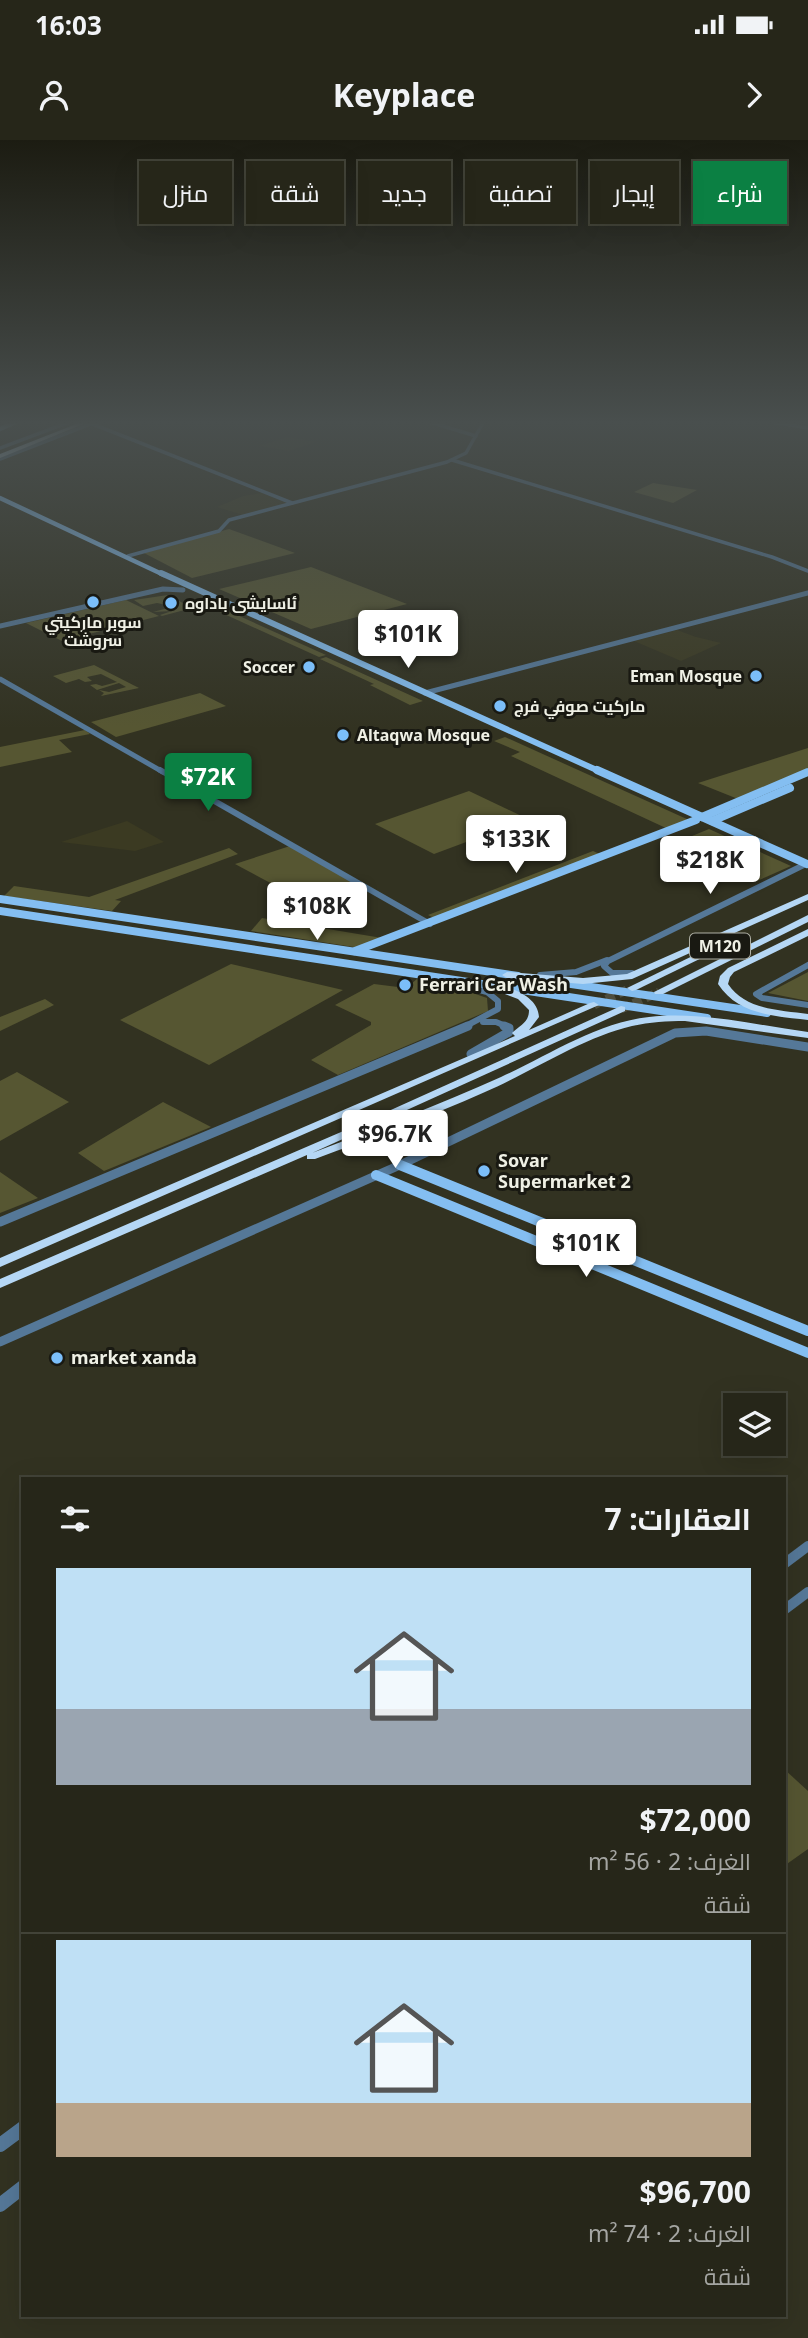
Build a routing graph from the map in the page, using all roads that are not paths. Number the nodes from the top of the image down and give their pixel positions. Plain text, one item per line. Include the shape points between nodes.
1 (52, 524) edge
2 (53, 524) edge
3 (226, 524) edge
4 (660, 524) edge
5 (128, 556) junction
6 (808, 571) edge
7 (161, 577) junction
8 (163, 589) junction
9 (183, 590) junction
10 (195, 593) junction
11 (808, 593) edge
12 (0, 626) edge
13 (373, 672) junction
14 (0, 679) edge
15 (425, 693) junction
16 (487, 712) dead end
17 (475, 715) junction
18 (540, 734) dead end
19 (528, 739) junction
20 (554, 750) junction
21 (545, 752) junction
22 (607, 764) dead end
23 (594, 768) junction
24 (808, 772) edge
25 (808, 780) edge
26 (704, 821) junction
27 (805, 865) edge
28 (543, 884) junction
29 (0, 900) edge
30 (808, 900) edge
31 (0, 911) edge
32 (808, 918) edge
33 (430, 924) junction
34 (808, 932) edge
35 (269, 940) junction
36 (369, 947) junction
37 (632, 949) junction
38 (340, 951) junction
39 (379, 952) junction
40 (682, 954) junction
41 (291, 955) junction
42 (398, 959) junction
43 (808, 965) edge
44 (476, 970) junction
45 (421, 975) junction
46 (507, 975) junction
47 (491, 985) junction
48 (632, 988) tunnel mouth
49 (659, 992) tunnel mouth
50 (594, 1005) tunnel mouth
51 (808, 1005) edge
52 (621, 1009) tunnel mouth
53 (808, 1018) edge
54 (452, 1033) junction
55 (808, 1034) edge
56 (808, 1047) edge
57 (471, 1054) junction
58 (400, 1165) junction
59 (376, 1175) junction
60 (430, 1177) junction
61 (413, 1191) junction
62 (192, 1200) junction
63 (140, 1203) junction
64 (0, 1222) edge
65 (0, 1263) edge
66 (0, 1283) edge
67 (808, 1331) edge
68 (0, 1342) edge
69 (808, 1353) edge
70 (808, 1546) edge
71 (786, 1562) edge
72 (808, 1592) edge
73 (786, 1608) edge
74 (21, 2129) edge
75 (0, 2144) edge
76 (21, 2188) edge
77 (0, 2204) edge

1 - 7 main road
2 - 5 main road
3 - 5 street via 219,531
4 - 6 street
5 - 7 main road
7 - 8 street via 166,584
7 - 9 main road
7 - 10 main road
8 - 9 street
8 - 12 street
9 - 10 main road
10 - 13 main road
11 - 15 street
13 - 15 main road
13 - 21 main road
14 - 33 street
15 - 17 main road
16 - 17 main road
17 - 19 main road
18 - 19 main road
19 - 20 main road
20 - 21 main road
20 - 23 main road
21 - 26 main road
22 - 23 main road
23 - 26 main road
24 - 26 main road
25 - 26 main road
26 - 27 main road
26 - 28 main road
27 - 37 street
28 - 33 main road
28 - 39 main road
29 - 35 main road
30 - 40 highway
30 - 48 highway, M120
31 - 41 main road
32 - 49 highway, M120
33 - 36 main road
34 - 53 highway via 731,970 723,984 741,1003
35 - 38 main road
35 - 41 main road via 305,950
36 - 38 main road
36 - 39 main road
37 - 40 street via 608,961 605,969 626,974
37 - 44 street via 562,975
38 - 42 main road
39 - 42 main road
40 - 46 highway via 637,975 616,979
41 - 45 main road
42 - 44 main road
43 - 51 street via 756,994
44 - 46 main road
45 - 47 main road
45 - 54 street via 486,992 498,1001 493,1014
46 - 53 main road
47 - 55 main road
47 - 57 highway via 527,1001 534,1017 525,1029
50 - 63 highway
52 - 62 highway
54 - 57 street via 488,1021 509,1027 504,1036
54 - 64 street
55 - 62 highway via 680,1018 626,1024 435,1111
56 - 58 street via 706,1031 675,1033
57 - 63 highway
58 - 59 street
58 - 60 main road
59 - 61 main road
59 - 68 street
60 - 61 main road via 408,1178 406,1185
60 - 67 main road
61 - 69 main road
62 - 66 highway
63 - 65 highway
70 - 71 street
72 - 73 street
74 - 75 street
76 - 77 street

